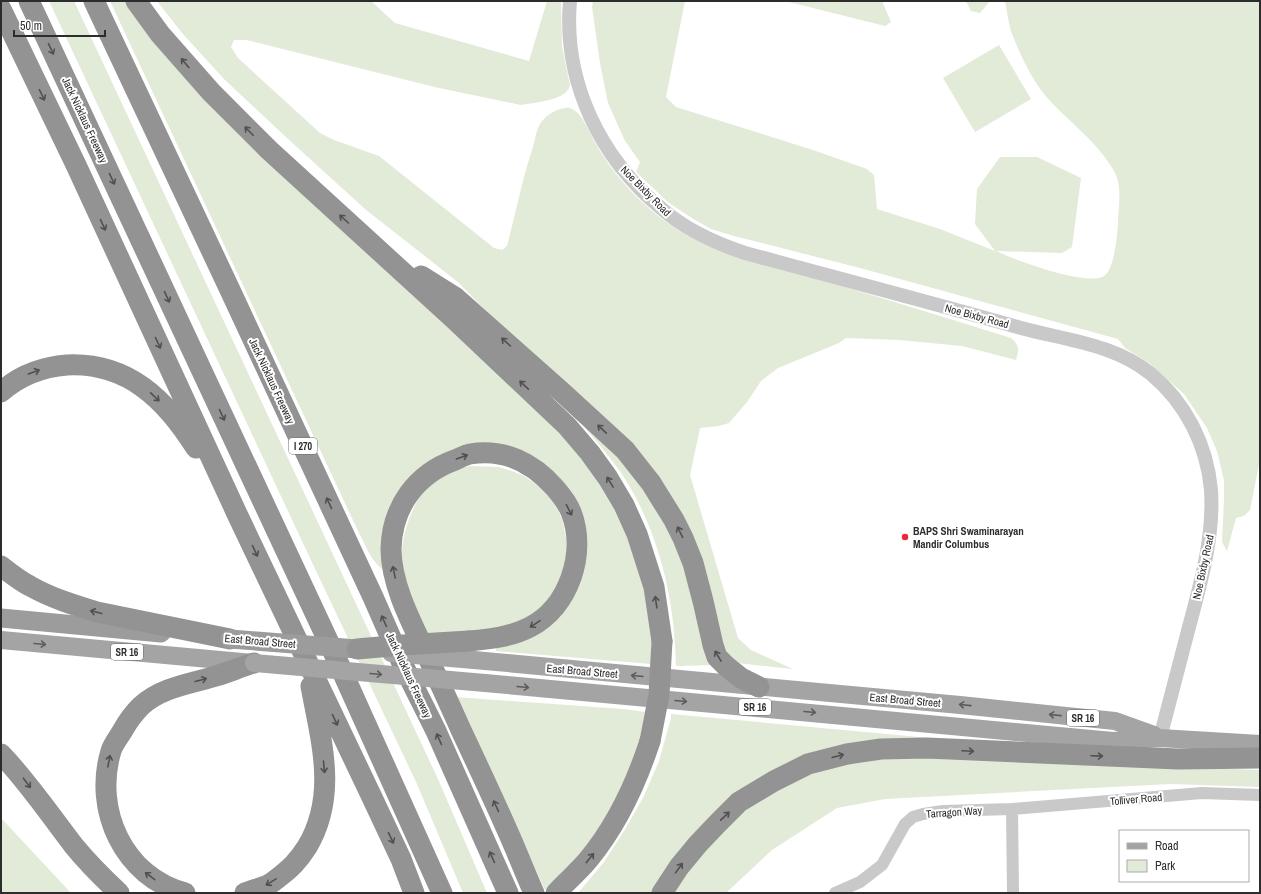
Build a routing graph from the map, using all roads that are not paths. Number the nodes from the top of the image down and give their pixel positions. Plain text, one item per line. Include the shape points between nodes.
1 (29, 1) edge
2 (94, 1) edge
3 (136, 1) edge
4 (570, 1) edge
5 (1, 9) edge
6 (373, 245) junction
7 (1, 392) edge
8 (238, 516) junction
9 (1, 566) edge
10 (1, 618) edge
11 (230, 639) junction
12 (1, 640) edge
13 (357, 649) joint
14 (471, 651) junction
15 (307, 659) junction
16 (254, 663) junction
17 (760, 687) junction
18 (1160, 738) junction
19 (1260, 744) edge
20 (1, 754) edge
21 (1260, 758) edge
22 (1260, 794) edge
23 (1012, 809) junction
24 (559, 889) edge
25 (118, 893) edge
26 (185, 893) edge
27 (245, 893) edge
28 (414, 893) edge
29 (442, 893) edge
30 (508, 893) edge
31 (534, 893) edge
32 (662, 893) edge
33 (835, 893) edge
34 (1013, 893) edge

1 -> 29 highway, Jack Nicklaus Freeway via 337,660
30 -> 2 highway, Jack Nicklaus Freeway / I 270 via 436,731
6 -> 3 highway via 210,92 160,34
4 - 18 street, Noe Bixby Road via 571,53 581,95 592,123 611,155 631,180 662,210 686,227 712,241 745,253 1103,348 1150,373 1169,391 1187,415 1203,448 1211,490 1211,521 1206,558
5 -> 8 highway
17 -> 6 highway via 741,678 717,657 693,563 683,538 651,483 625,450 456,298
24 -> 6 highway, bridge via 601,843 624,807 650,741 659,695 662,641 654,587 637,534 624,505 590,453 567,426
7 -> 8 highway via 32,372 59,366 98,366 126,376 150,392 170,412 189,437
8 -> 15 highway
11 -> 9 highway via 78,606 45,594
10 - 11 highway, East Broad Street / SR 16
11 - 13 highway, East Broad Street / SR 16, bridge
12 -> 16 main road, East Broad Street / SR 16
13 - 14 highway, bridge via 403,645
17 -> 14 main road, East Broad Street / SR 16
31 -> 14 highway via 508,830 415,629 398,588 393,565 392,540 395,521 404,501 418,482 448,462 470,454 491,453 511,457 531,466 560,494 571,511 574,522 576,557 571,578 561,599 547,615 530,627 490,639
15 -> 27 highway via 325,769 322,812 311,840 294,866 268,885
15 -> 28 highway via 401,859
16 -> 18 main road, East Broad Street / SR 16, bridge via 1113,741
26 -> 16 highway via 156,880 138,867 124,850 112,827 106,801 106,776 111,750 131,717 161,693
18 -> 17 main road, East Broad Street / SR 16 via 1115,721
18 - 19 main road, East Broad Street / SR 16
20 -> 25 highway via 16,769 75,847
32 -> 21 highway via 698,844 739,802 774,780 808,764 847,754 881,749 927,748 1178,759
22 - 23 street, Tolliver Road via 1202,793
23 - 33 street, Tarragon Way via 943,811 913,817 905,824 882,865 860,882
23 - 34 street

